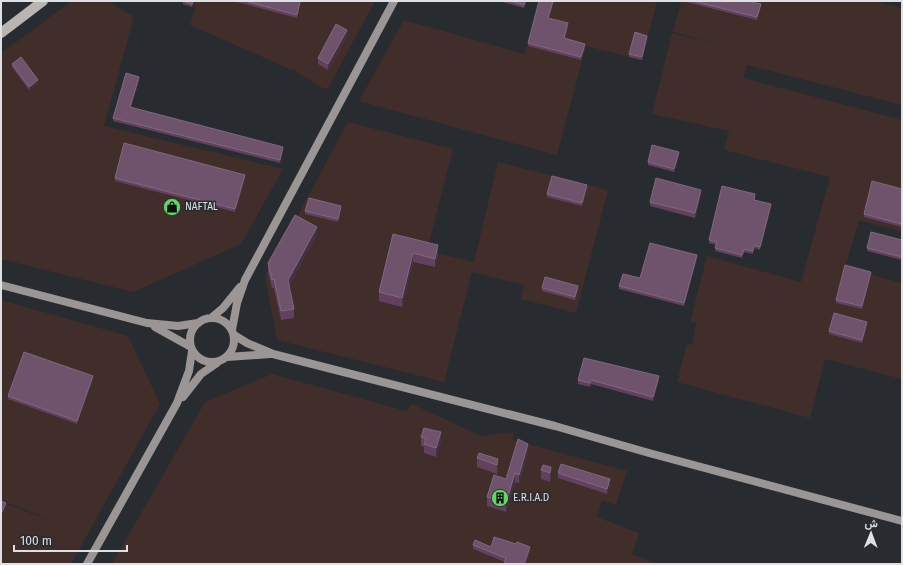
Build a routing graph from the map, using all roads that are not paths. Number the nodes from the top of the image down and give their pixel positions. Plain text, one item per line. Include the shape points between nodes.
1 (43, 1) edge
2 (394, 1) edge
3 (1, 33) edge
4 (245, 280) junction
5 (1, 285) edge
6 (211, 318) junction
7 (147, 323) junction
8 (198, 323) junction
9 (233, 332) junction
10 (191, 349) junction
11 (273, 354) junction
12 (227, 357) junction
13 (218, 362) junction
14 (177, 404) junction
15 (902, 521) edge
16 (87, 564) edge

1 - 3 main road
2 - 4 street
4 - 6 street via 228,302
4 - 9 street via 237,303
5 - 7 street
6 - 8 street
6 - 9 street via 221,320
7 - 8 street via 178,326
7 - 10 street via 172,335
8 - 10 street via 190,336
9 - 11 street via 247,343
9 - 12 street via 234,345
10 - 13 street via 203,361
10 - 14 street via 189,371
11 - 12 street
11 - 15 street via 555,426 649,454
12 - 13 street
13 - 14 street via 201,374
14 - 16 street

